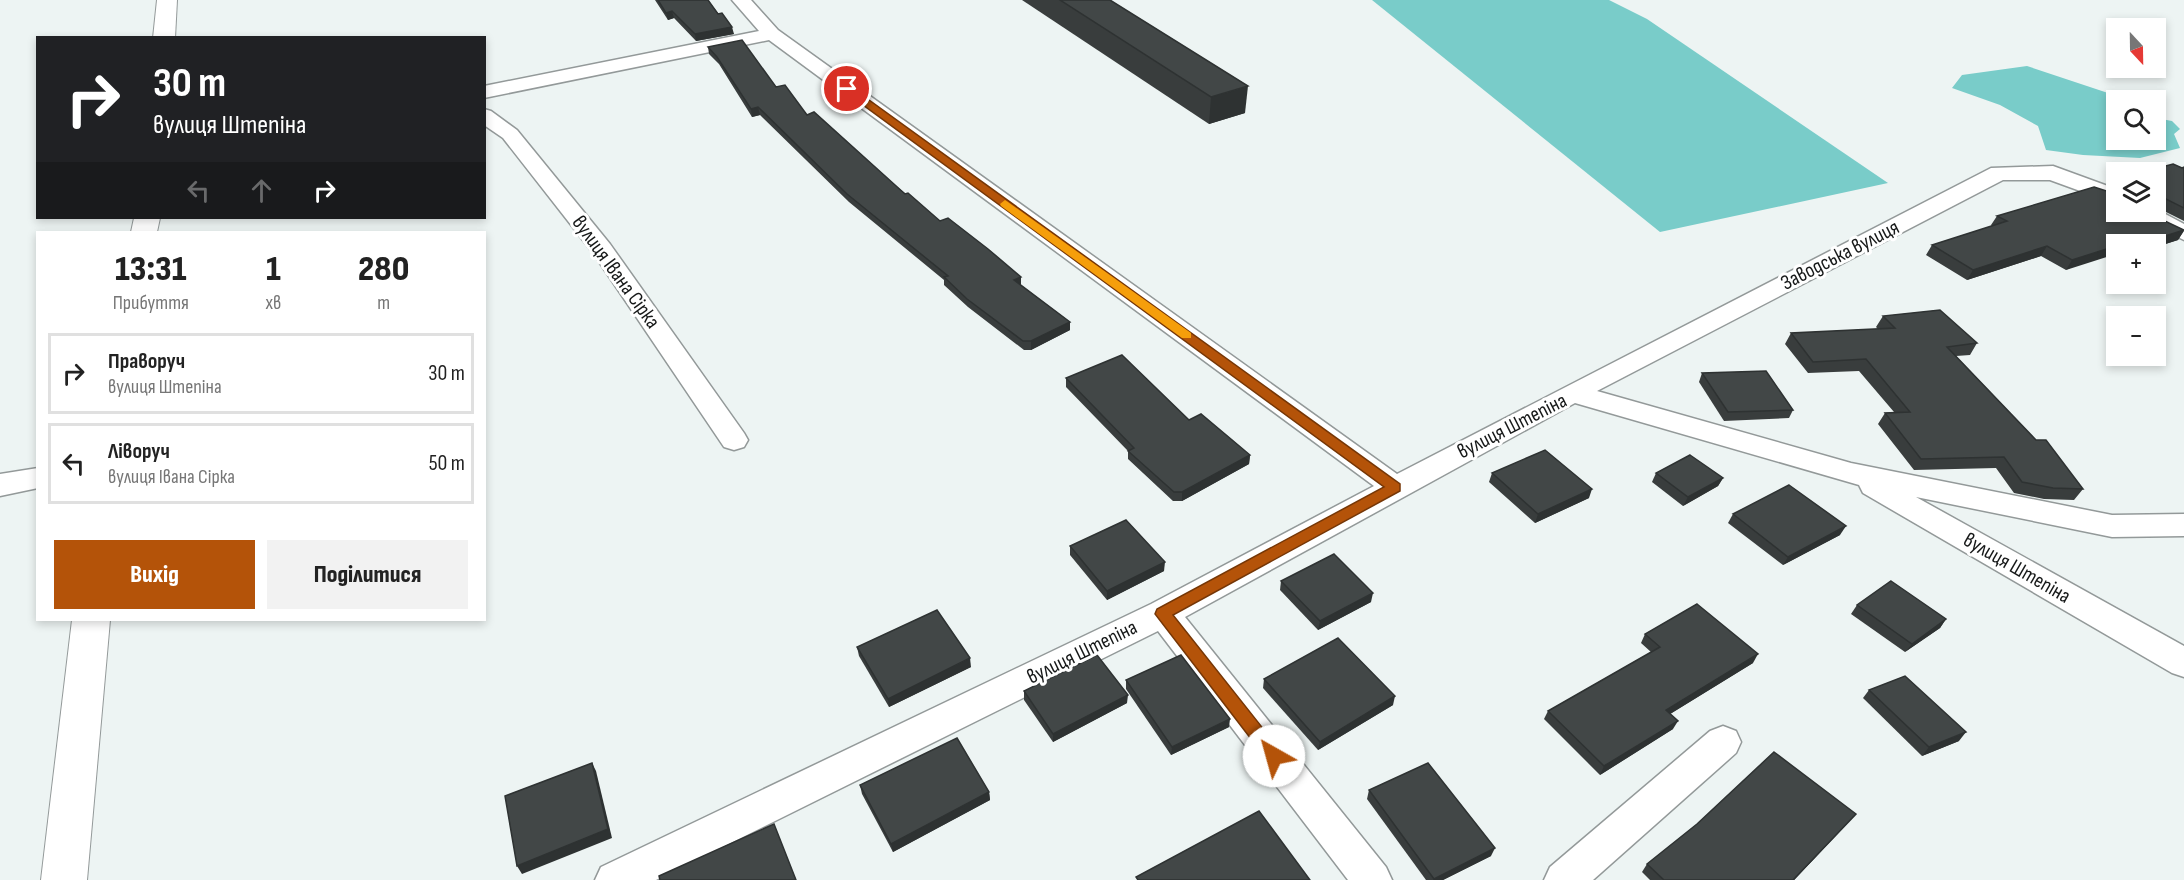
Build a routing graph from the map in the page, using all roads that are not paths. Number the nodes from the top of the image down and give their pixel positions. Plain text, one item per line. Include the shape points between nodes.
1 (166, 0) edge
2 (741, 0) edge
3 (772, 34) junction
4 (164, 36) edge
5 (486, 92) edge
6 (486, 116) edge
7 (2106, 193) edge
8 (2163, 222) edge
9 (2184, 233) edge
10 (1572, 393) junction
11 (734, 440) dead end
12 (1851, 473) junction
13 (36, 478) edge
14 (0, 485) edge
15 (1395, 487) junction
16 (2184, 525) edge
17 (1163, 614) junction
18 (91, 621) edge
19 (2184, 663) edge
20 (1723, 742) dead end
21 (64, 880) edge
22 (615, 880) edge
23 (1372, 880) edge
24 (1564, 880) edge

1 - 4 main road
2 - 3 street
3 - 5 street
3 - 15 street
6 - 11 street, вулиця Івана Сірка via 510,134 602,249
7 - 10 street, Заводська вулиця via 2053,172 1999,172
8 - 9 street
10 - 12 street, вулиця Штепіна
10 - 15 street, вулиця Штепіна
12 - 16 street, вулиця Штепіна via 2112,526
12 - 19 street, вулиця Штепіна
13 - 14 street
15 - 17 street, вулиця Штепіна
17 - 22 street, вулиця Штепіна
17 - 23 street
18 - 21 main road
20 - 24 street

